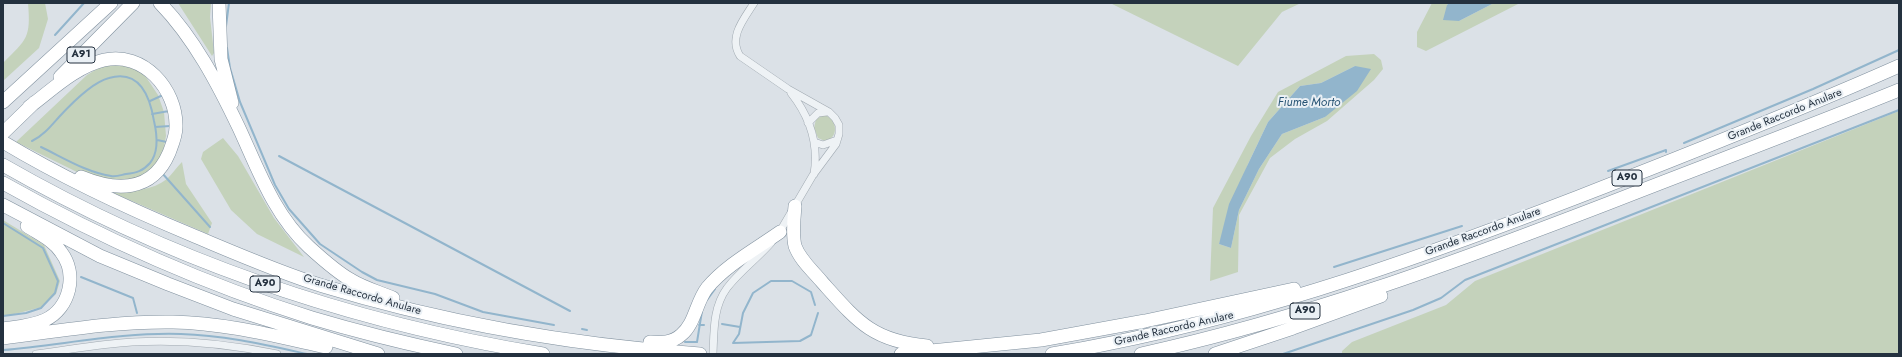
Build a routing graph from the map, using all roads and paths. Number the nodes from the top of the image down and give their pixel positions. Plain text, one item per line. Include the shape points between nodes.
1 (111, 3) edge
2 (133, 3) edge
3 (160, 3) edge
4 (219, 3) edge
5 (754, 3) edge
6 (1899, 66) edge
7 (788, 89) junction
8 (1899, 90) edge
9 (3, 102) edge
10 (30, 107) junction
11 (828, 112) junction
12 (808, 123) junction
13 (238, 126) junction
14 (5, 131) edge
15 (837, 140) junction
16 (814, 142) junction
17 (6, 145) edge
18 (3, 165) edge
19 (813, 175) junction
20 (3, 183) edge
21 (3, 206) edge
22 (795, 206) junction
23 (3, 209) edge
24 (780, 232) junction
25 (1465, 257) junction
26 (1351, 279) junction
27 (467, 323) junction
28 (3, 329) edge
29 (3, 338) edge
30 (560, 340) junction
31 (991, 346) junction
32 (36, 354) edge
33 (277, 354) edge
34 (358, 354) edge
35 (378, 354) edge
36 (456, 354) edge
37 (543, 354) edge
38 (700, 354) edge
39 (713, 354) edge
40 (901, 354) edge
41 (1052, 354) edge
42 (1141, 354) edge
43 (1215, 354) edge

1 - 9 highway, A91
2 - 10 highway, A91
3 - 13 highway via 191,41
4 - 13 highway via 221,59
5 - 7 street via 737,32 737,52 743,60
6 - 26 highway, Grande Raccordo Anulare / A90 via 1678,159 1497,228
7 - 11 street
7 - 12 street via 801,106
8 - 25 highway, Grande Raccordo Anulare / A90
10 - 14 highway, A91
10 - 17 highway via 89,66 107,60 126,59 145,67 164,87 174,113 175,135 158,170 143,182 125,187 92,181
11 - 12 street via 818,113
11 - 15 street via 839,125
12 - 16 street
13 - 27 highway via 270,196 308,246 351,280 405,304
15 - 16 street via 822,145
15 - 19 street
16 - 19 street via 816,153
17 - 27 highway, Grande Raccordo Anulare via 89,189 261,263 321,285
18 - 37 highway, Grande Raccordo Anulare / A90 via 123,226 243,276 382,320 471,341
19 - 22 street
20 - 36 highway, A90 via 115,241 239,292 312,318
21 - 35 highway via 100,256 175,287 262,318
22 - 24 street
22 - 31 highway via 794,240 799,253 863,326 886,338 913,345
23 - 28 highway via 56,246 67,264 70,280 65,300 52,315 30,325
24 - 30 highway via 713,281 700,298 688,328 675,340 658,343
24 - 39 street via 726,289 718,307
25 - 42 highway, Grande Raccordo Anulare / A90 via 1289,316
25 - 43 highway, Grande Raccordo Anulare via 1360,304
26 - 31 highway, Grande Raccordo Anulare via 1302,287 1112,328
26 - 41 highway, Grande Raccordo Anulare / A90 via 1197,325
27 - 30 highway, Grande Raccordo Anulare
29 - 34 highway via 117,325 179,322 250,330
30 - 38 highway, Grande Raccordo Anulare
31 - 40 highway, Grande Raccordo Anulare
32 - 33 street via 132,342 224,344

